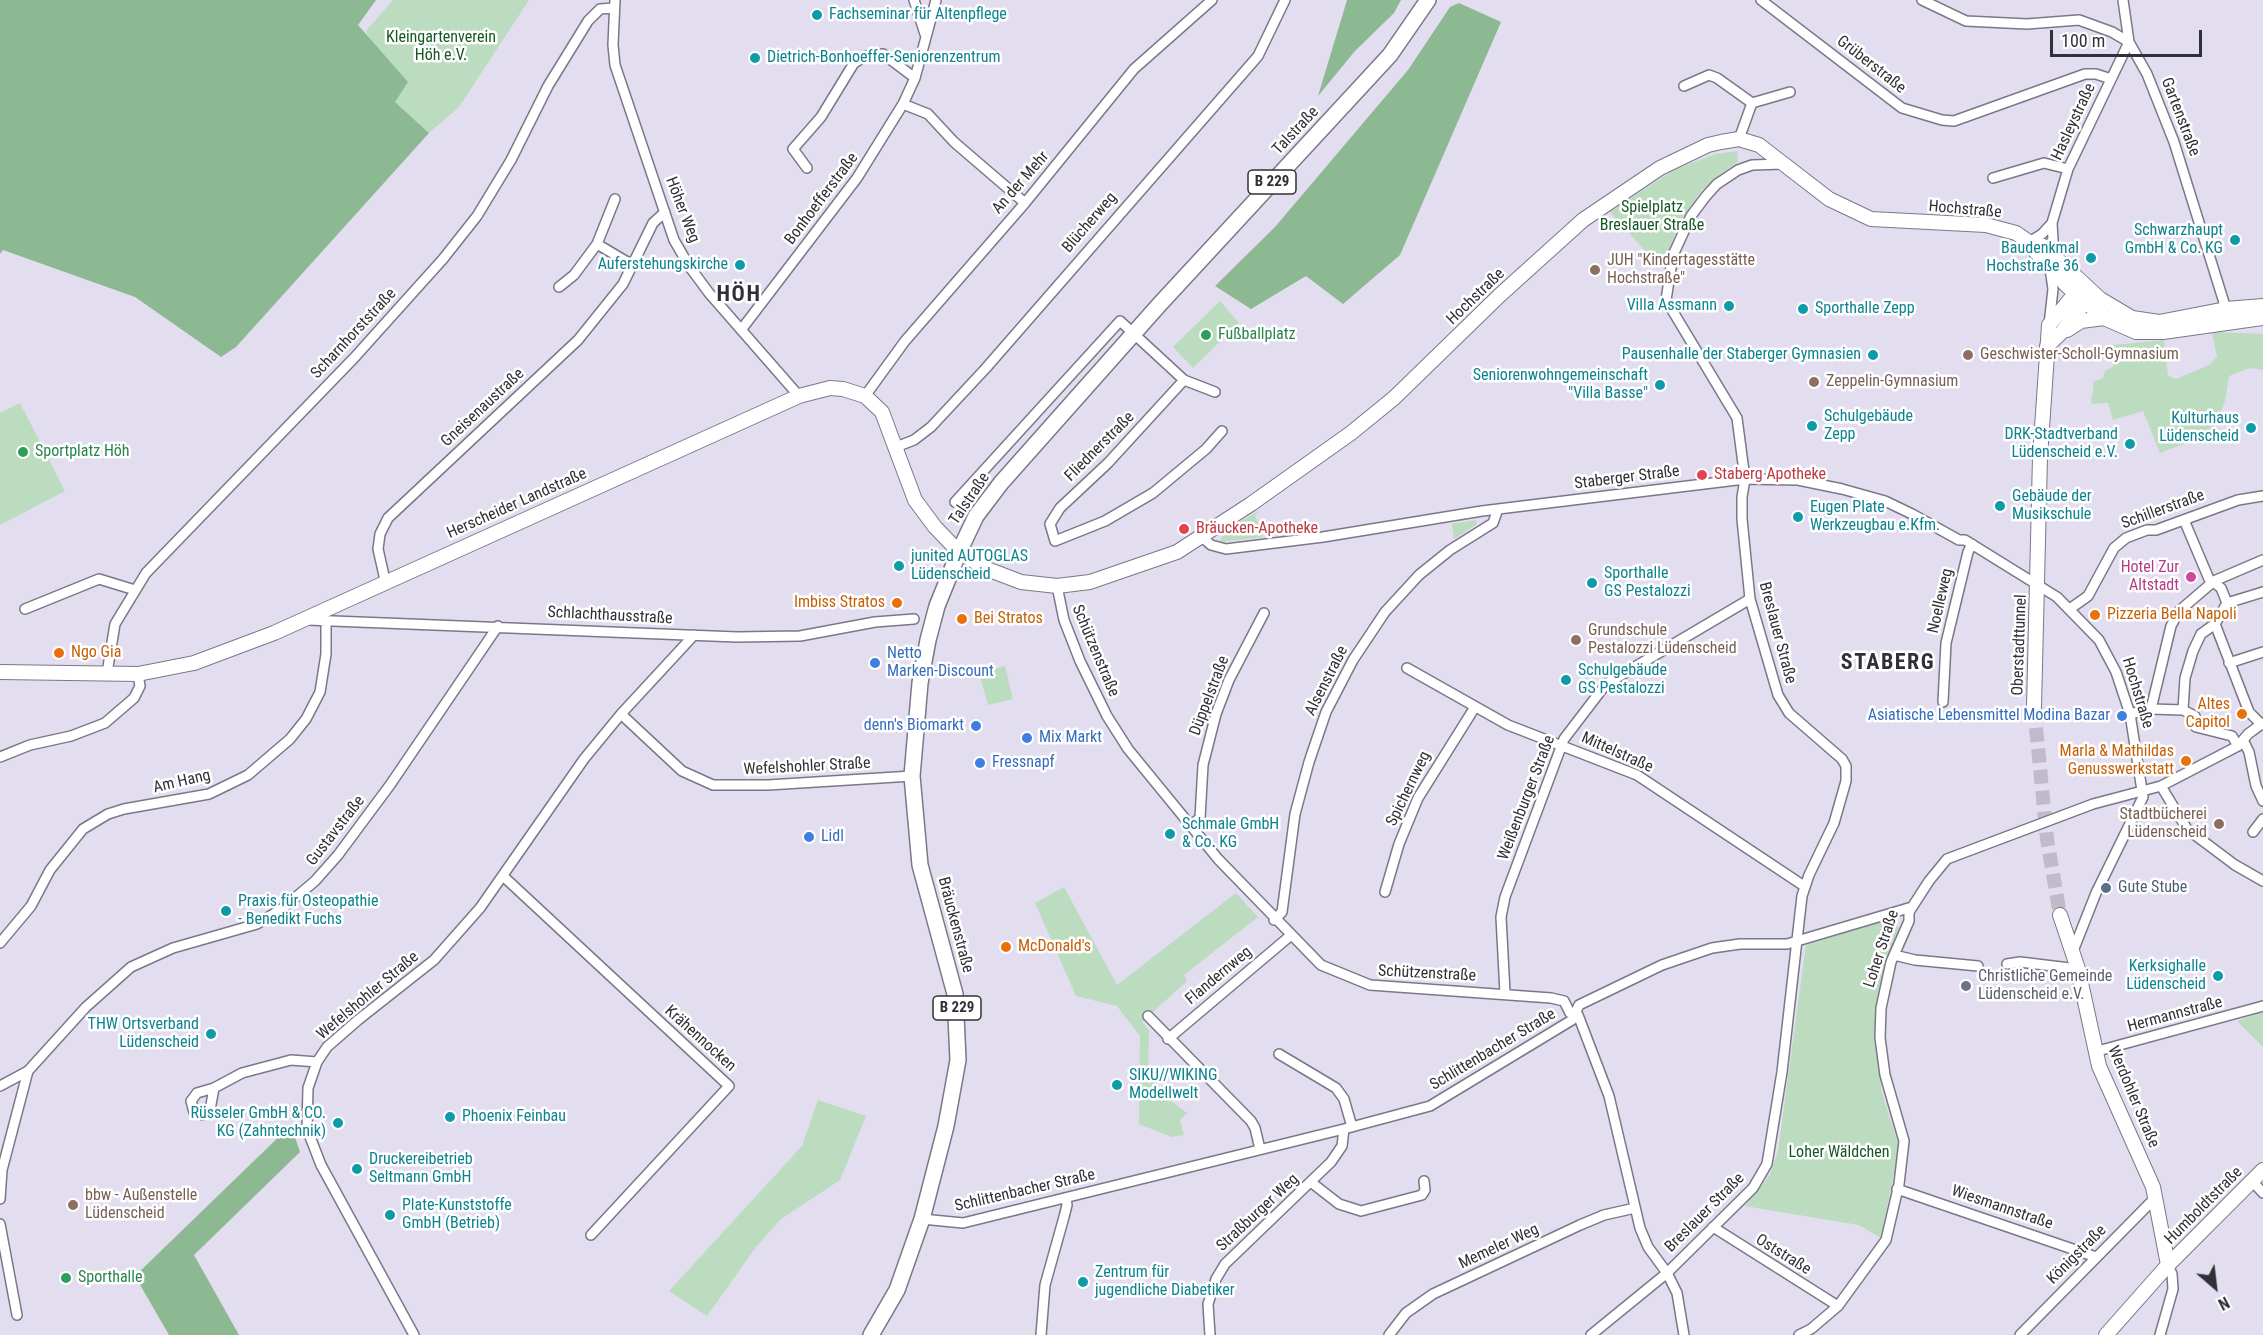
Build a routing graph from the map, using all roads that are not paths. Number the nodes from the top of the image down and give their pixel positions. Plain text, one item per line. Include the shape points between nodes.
1 (914, 0) edge
2 (936, 0) edge
3 (1212, 0) edge
4 (1285, 0) edge
5 (1428, 0) edge
6 (1761, 0) edge
7 (1922, 0) edge
8 (2123, 0) edge
9 (615, 4) edge
10 (925, 34) junction
11 (2129, 42) junction
12 (915, 78) junction
13 (2110, 79) junction
14 (1684, 86) dead end
15 (1790, 92) dead end
16 (1752, 103) junction
17 (903, 104) junction
18 (1739, 140) junction
19 (1785, 164) junction
20 (807, 168) dead end
21 (2068, 169) junction
22 (1993, 178) dead end
23 (615, 199) dead end
24 (1025, 203) junction
25 (665, 212) junction
26 (2052, 223) junction
27 (2029, 242) junction
28 (597, 244) junction
29 (2052, 262) junction
30 (634, 266) junction
31 (559, 287) dead end
32 (2081, 293) junction
33 (2263, 306) edge
34 (2226, 309) junction
35 (2103, 318) junction
36 (2263, 318) edge
37 (2049, 325) junction
38 (741, 330) junction
39 (2062, 332) junction
40 (1135, 333) junction
41 (2047, 346) junction
42 (1184, 380) junction
43 (1215, 392) dead end
44 (799, 396) junction
45 (865, 396) junction
46 (1222, 431) dead end
47 (896, 447) junction
48 (1745, 479) junction
49 (2263, 496) edge
50 (955, 502) dead end
51 (1498, 509) junction
52 (2184, 520) junction
53 (1202, 537) junction
54 (1972, 544) junction
55 (958, 552) junction
56 (2263, 560) edge
57 (386, 580) junction
58 (2214, 581) junction
59 (2038, 584) junction
60 (1057, 586) junction
61 (135, 590) junction
62 (2263, 592) edge
63 (1750, 599) junction
64 (2227, 603) junction
65 (2071, 608) junction
66 (25, 609) dead end
67 (1264, 613) dead end
68 (303, 619) junction
69 (914, 619) dead end
70 (326, 621) junction
71 (2215, 624) junction
72 (498, 626) junction
73 (693, 635) junction
74 (2262, 654) edge
75 (2229, 663) junction
76 (1407, 668) dead end
77 (0, 672) edge
78 (107, 673) junction
79 (138, 674) junction
80 (1943, 702) dead end
81 (1475, 707) junction
82 (2034, 707) tunnel mouth
83 (2151, 709) junction
84 (2182, 710) junction
85 (621, 714) junction
86 (2130, 714) junction
87 (2262, 724) edge
88 (1562, 745) junction
89 (2243, 745) junction
90 (0, 757) edge
91 (912, 776) junction
92 (2161, 786) junction
93 (2143, 791) junction
94 (2263, 801) edge
95 (2263, 819) edge
96 (1190, 826) junction
97 (2253, 832) dead end
98 (503, 876) junction
99 (2263, 881) edge
100 (1804, 886) junction
101 (1385, 892) dead end
102 (1912, 907) junction
103 (2060, 915) tunnel mouth
104 (1274, 920) junction
105 (1290, 936) junction
106 (1799, 940) junction
107 (0, 943) edge
108 (2073, 951) junction
109 (1894, 955) junction
110 (2007, 964) dead end
111 (1978, 966) dead end
112 (2078, 969) junction
113 (1505, 993) junction
114 (2263, 1006) edge
115 (1575, 1014) junction
116 (1148, 1016) dead end
117 (1168, 1039) junction
118 (2094, 1052) junction
119 (1279, 1054) dead end
120 (317, 1062) junction
121 (28, 1071) junction
122 (0, 1086) edge
123 (214, 1088) dead end
124 (1348, 1128) junction
125 (1260, 1149) junction
126 (2263, 1170) edge
127 (1424, 1181) dead end
128 (2252, 1181) junction
129 (1312, 1183) junction
130 (1897, 1189) junction
131 (2263, 1193) edge
132 (2156, 1197) junction
133 (1066, 1198) junction
134 (0, 1199) edge
135 (1635, 1208) junction
136 (922, 1219) junction
137 (0, 1224) edge
138 (1713, 1227) junction
139 (591, 1235) dead end
140 (2096, 1257) junction
141 (2168, 1265) junction
142 (1667, 1273) junction
143 (1838, 1306) junction
144 (17, 1315) dead end
145 (1813, 1332) edge
146 (414, 1335) edge
147 (871, 1335) edge
148 (1041, 1335) edge
149 (1210, 1335) edge
150 (1389, 1335) edge
151 (1591, 1335) edge
152 (1684, 1335) edge
153 (1799, 1335) edge
154 (2020, 1335) edge
155 (2106, 1335) edge
156 (2160, 1335) edge

1 - 10 street
2 - 10 street, Bonhoefferstraße
3 - 24 street, An der Mehr via 1134,69
4 - 47 street, Blücherweg via 1258,56 986,368 930,427 914,440
5 - 40 main road, Talstraße / B 229 via 1390,55
6 - 13 street, Grüberstraße via 1902,108 1942,120 1954,122 2085,74
7 - 11 street via 1966,21 2035,24 2079,20
8 - 11 street
9 - 25 street, Höher Weg via 615,65
9 - 61 street, Scharnhorststraße via 600,9 588,21 548,86 506,169 477,216 442,259 354,358 146,573
10 - 12 street, Bonhoefferstraße
11 - 13 street, Hasleystraße
11 - 34 street, Gartenstraße via 2147,74 2174,142
12 - 17 street, Bonhoefferstraße
12 - 20 street, Bonhoefferstraße via 883,54 866,56 854,63 821,117 793,149
13 - 21 street, Hasleystraße
14 - 16 street via 1709,75
15 - 16 street
16 - 18 street
17 - 24 street via 928,114 954,142
17 - 38 street, Bonhoefferstraße via 857,178
18 - 19 main road, Hochstraße via 1759,145
18 - 53 main road, Hochstraße via 1715,143 1684,156 1604,204 1564,235 1428,368 1367,421
19 - 27 main road, Hochstraße via 1829,199 1871,219 1996,227
19 - 48 street, Breslauer Straße via 1745,167 1726,177 1706,196 1681,234 1666,295 1737,418
21 - 22 street via 2044,162
21 - 26 street, Hasleystraße
23 - 28 street
24 - 45 street, An der Mehr via 905,341
25 - 30 street, Gneisenaustraße via 653,223
25 - 38 street, Höher Weg via 688,266
26 - 27 street
26 - 29 street, Hasleystraße
27 - 29 main road, Hochstraße
28 - 30 street
28 - 31 street via 574,275
29 - 32 main road, Hochstraße
29 - 37 street
30 - 57 street, Gneisenaustraße via 579,340 388,518 378,549
32 - 34 main road via 2132,318 2159,321
32 - 35 main road
32 - 37 main road
32 - 39 main road
33 - 34 main road
35 - 36 main road via 2147,333
35 - 39 main road via 2081,321
37 - 41 main road
38 - 44 street, Höher Weg
39 - 41 main road
40 - 42 street
40 - 50 street, Talstraße via 1120,321
40 - 55 main road, Talstraße / B 229 via 1002,483 976,516
41 - 59 main road via 2040,448
42 - 43 street
42 - 46 street, Fliednerstraße via 1108,464 1060,508 1050,524 1055,541 1105,521 1153,493
44 - 45 main road, Herscheider Landstraße via 830,388
44 - 57 main road, Herscheider Landstraße
45 - 47 main road via 882,412
47 - 55 main road via 915,500
48 - 51 street, Staberger Straße
48 - 54 street, Staberger Straße via 1798,480 1885,501
48 - 63 street, Breslauer Straße via 1742,519
49 - 52 street, Schillerstraße via 2238,500
51 - 53 street, Staberger Straße via 1226,549 1211,545
51 - 104 street, Alsenstraße via 1493,523 1419,575 1385,612 1353,660 1314,745 1295,814 1282,912
52 - 58 street via 2205,570
52 - 65 street, Schillerstraße via 2120,542 2095,587
53 - 60 main road, Hochstraße via 1177,552 1131,569 1090,582
54 - 59 street, Staberger Straße
54 - 80 street, Noelleweg via 1946,644
55 - 60 main road, Hochstraße via 998,574 1032,584
55 - 91 main road, Bräuckenstraße / B 229 via 928,640 920,682
56 - 58 street
57 - 68 main road, Herscheider Landstraße
58 - 64 street
58 - 83 street via 2175,618 2158,670
59 - 65 street, Hochstraße
59 - 82 main road, Oberstadttunnel
60 - 96 street, Schützenstraße via 1068,633 1107,716 1140,766
61 - 66 street via 99,579
61 - 78 street, Scharnhorststraße via 115,624
62 - 64 street
63 - 88 street, Weißenburger Straße via 1606,684
63 - 100 street, Breslauer Straße via 1780,699 1789,713 1837,753 1846,766 1846,781 1834,823
64 - 71 street
65 - 86 street, Hochstraße via 2106,652
67 - 96 street, Düppelstraße via 1229,680 1214,720 1202,775 1200,818
68 - 70 street, Schlachthausstraße
68 - 79 main road, Herscheider Landstraße via 194,663
69 - 73 street, Schlachthausstraße via 800,636
70 - 72 street, Schlachthausstraße
70 - 107 street, Am Hang via 320,692 290,739 248,775 209,794 124,809 83,829 50,870 31,906
71 - 75 street
71 - 84 street via 2201,634 2193,651
72 - 73 street, Schlachthausstraße
72 - 121 street, Gustavstraße via 421,741 315,881 257,924 173,948 131,967 86,1007
73 - 85 street, Wefelshohler Straße
74 - 75 street
75 - 87 street via 2249,712
76 - 81 street, Mittelstraße
77 - 78 main road, Herscheider Landstraße
78 - 79 main road, Herscheider Landstraße
79 - 90 street via 140,687 134,698 105,723
81 - 88 street, Mittelstraße via 1508,725
81 - 101 street, Spichernweg via 1418,798
83 - 84 street
83 - 86 street
84 - 89 street via 2195,716 2196,727 2232,735
85 - 91 street, Wefelshohler Straße via 682,771 712,785
85 - 98 street, Wefelshohler Straße via 584,759
86 - 93 street, Hochstraße
87 - 89 street, Loher Straße
88 - 100 street, Mittelstraße via 1637,775
88 - 113 street, Weißenburger Straße via 1505,897 1501,917
89 - 92 street, Loher Straße
89 - 94 street
91 - 136 main road, Bräuckenstraße / B 229 via 920,865 952,982 959,1042 946,1126
92 - 93 street, Loher Straße
92 - 99 street via 2187,829
93 - 102 street, Loher Straße via 2093,804 1947,860
93 - 108 street via 2137,813 2096,893
95 - 97 street
96 - 104 street, Schützenstraße
98 - 120 street, Wefelshohler Straße via 434,960 357,1020 327,1047
98 - 139 street, Krähennocken via 729,1086
100 - 106 street, Breslauer Straße
102 - 106 street, Schlittenbacher Straße
102 - 109 street, Loher Straße
103 - 108 main road
104 - 105 street, Schützenstraße
105 - 113 street, Schützenstraße via 1321,965 1370,986
105 - 117 street, Flandernweg
106 - 115 street, Schlittenbacher Straße via 1787,944 1740,944 1690,955 1579,1005
106 - 138 street, Breslauer Straße via 1770,1155 1753,1188
108 - 112 main road, Werdohler Straße
109 - 111 street
109 - 130 street, Loher Straße via 1882,996 1879,1025 1888,1091 1904,1141
110 - 112 street
112 - 118 main road, Werdohler Straße
113 - 115 street, Schützenstraße via 1564,1001 1570,1013
114 - 118 street, Hermannstraße
115 - 124 street, Schlittenbacher Straße via 1572,1020 1430,1106
115 - 135 street via 1609,1096
116 - 117 street
117 - 125 street via 1251,1121
118 - 132 main road, Werdohler Straße
119 - 124 street via 1336,1088 1344,1099
120 - 123 street via 291,1060 255,1069
120 - 146 street, Wefelshohler Straße via 308,1088 307,1129 321,1165
121 - 122 street, Gustavstraße
121 - 134 street, Gustavstraße via 2,1170
124 - 125 street, Schlittenbacher Straße
124 - 129 street, Straßburger Weg via 1338,1154
125 - 133 street, Schlittenbacher Straße
126 - 128 main road, Humboldtstraße
127 - 129 street via 1422,1195 1361,1211 1339,1204
128 - 131 street
128 - 141 main road, Humboldtstraße
129 - 149 street, Straßburger Weg via 1225,1264 1209,1304
130 - 140 street, Wiesmannstraße
130 - 143 street, Loher Straße via 1886,1240
132 - 140 street, Königstraße
132 - 141 main road, Werdohler Straße
133 - 136 street, Schlittenbacher Straße via 963,1223
133 - 148 street via 1066,1211 1045,1285
135 - 142 street via 1645,1241
135 - 150 street, Memeler Weg via 1580,1225 1432,1294 1406,1313
136 - 147 main road, Bräuckenstraße / B 229 via 897,1290
137 - 144 street
138 - 142 street, Breslauer Straße
138 - 143 street, Oststraße
140 - 154 street, Königstraße
141 - 155 main road
141 - 156 street via 2173,1289
142 - 151 street, Breslauer Straße
142 - 152 street via 1677,1293
143 - 145 street, Loher Straße
145 - 153 street, Loher Straße

